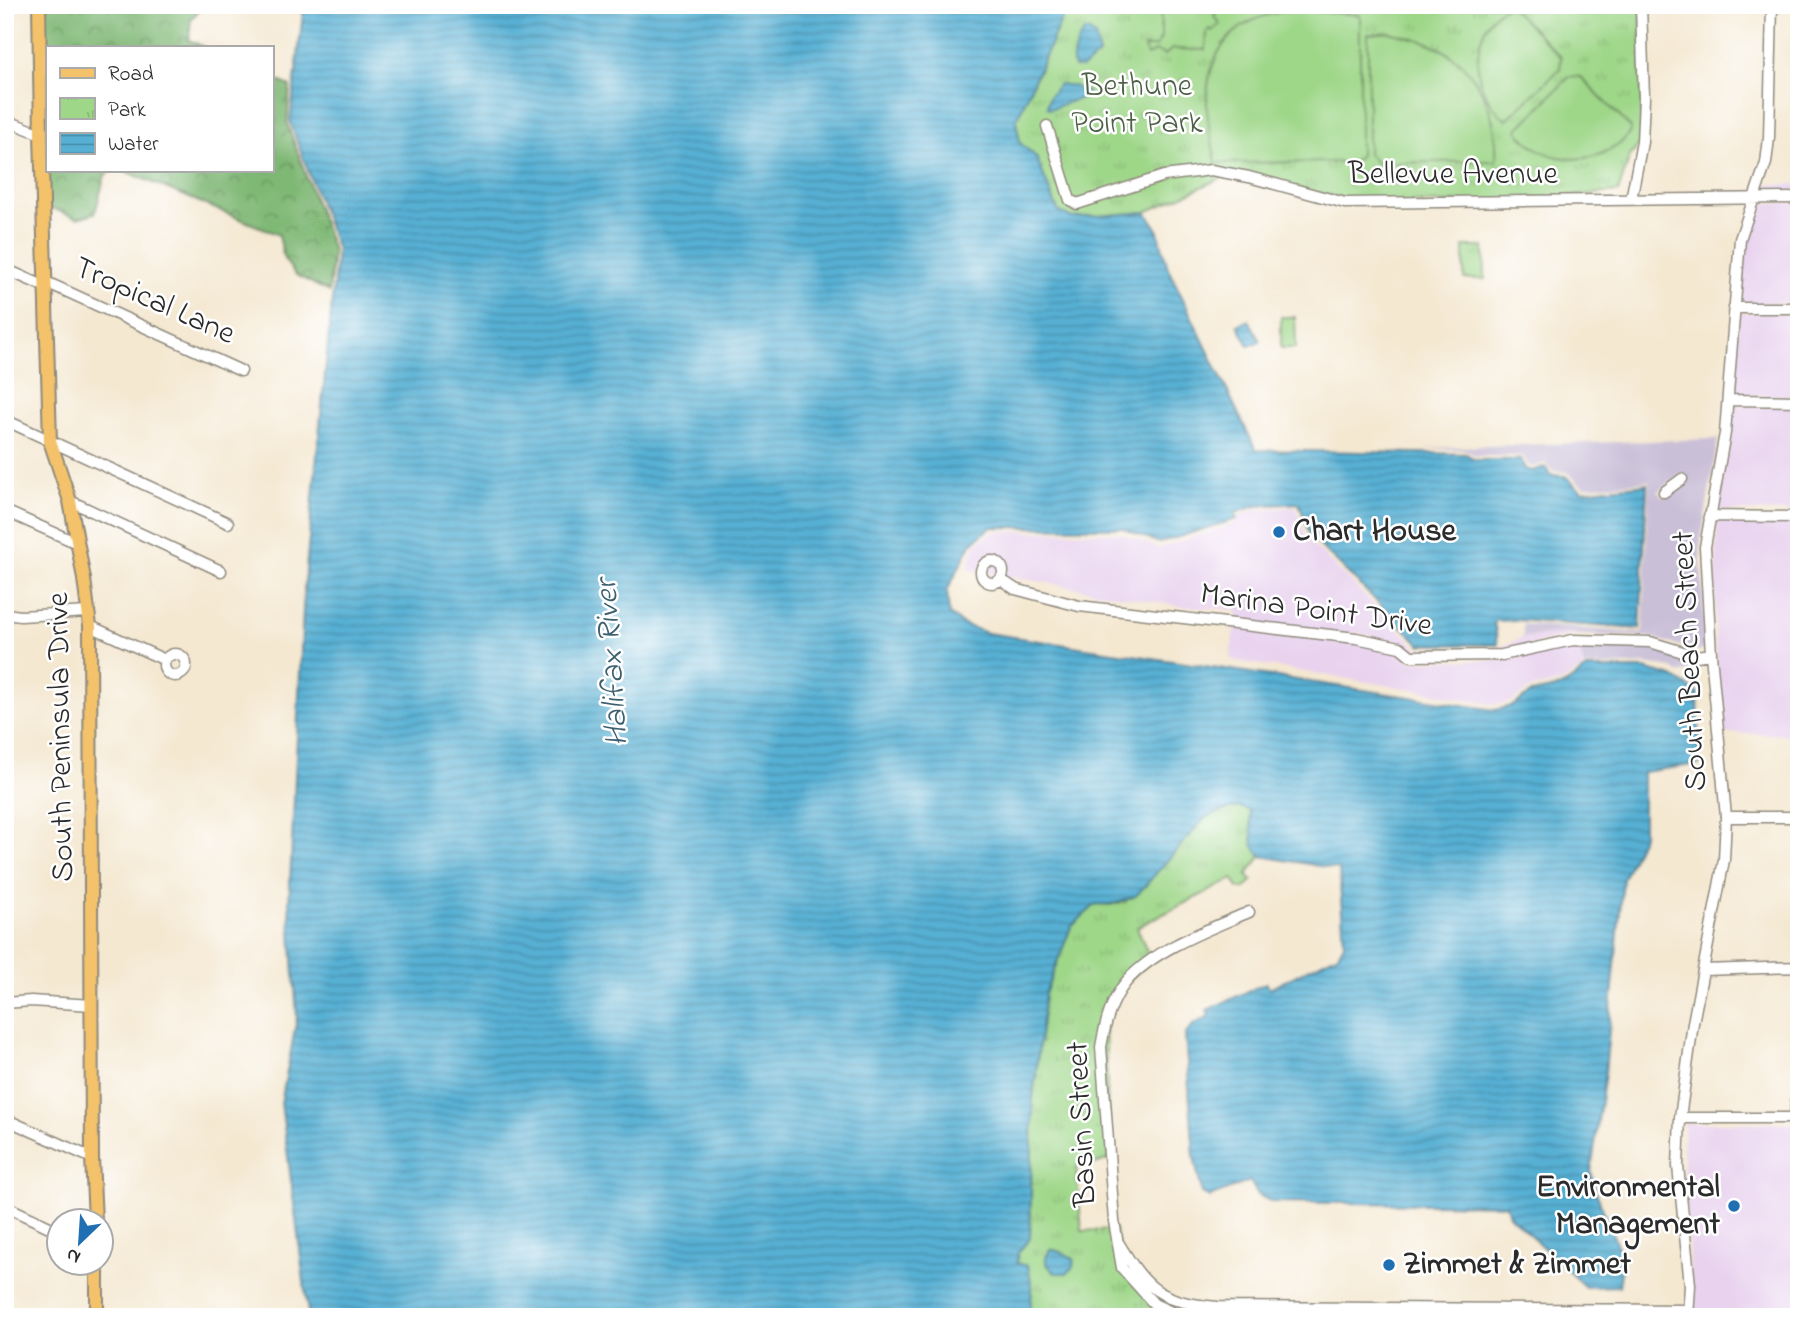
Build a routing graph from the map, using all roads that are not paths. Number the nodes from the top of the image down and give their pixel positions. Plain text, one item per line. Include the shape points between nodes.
1 (39, 5) edge
2 (1641, 5) edge
3 (1772, 5) edge
4 (5, 120) edge
5 (1047, 126) dead end
6 (41, 134) junction
7 (1752, 198) junction
8 (1799, 198) edge
9 (1631, 200) junction
10 (5, 269) edge
11 (46, 285) junction
12 (1799, 307) edge
13 (1734, 308) junction
14 (241, 370) dead end
15 (1728, 400) junction
16 (1799, 401) edge
17 (5, 420) edge
18 (50, 441) junction
19 (1682, 479) dead end
20 (1664, 492) dead end
21 (70, 501) junction
22 (5, 511) edge
23 (1709, 516) junction
24 (1799, 517) edge
25 (228, 523) dead end
26 (78, 543) junction
27 (221, 571) dead end
28 (1000, 579) dead end
29 (88, 612) junction
30 (7, 616) edge
31 (90, 626) junction
32 (1711, 654) junction
33 (165, 660) dead end
34 (1727, 817) junction
35 (1799, 817) edge
36 (1249, 912) dead end
37 (1799, 968) edge
38 (1703, 970) junction
39 (5, 996) edge
40 (31, 1001) junction
41 (5, 1003) edge
42 (92, 1005) junction
43 (1799, 1056) edge
44 (1680, 1118) junction
45 (1797, 1118) edge
46 (5, 1119) edge
47 (92, 1158) junction
48 (5, 1206) edge
49 (94, 1206) edge
50 (46, 1225) edge
51 (1118, 1242) junction
52 (97, 1276) edge
53 (1208, 1312) edge
54 (1287, 1312) edge
55 (1370, 1313) edge
56 (1423, 1313) edge
57 (1538, 1313) edge
58 (1688, 1313) edge
59 (97, 1317) edge
60 (1182, 1317) edge

1 - 6 main road, South Peninsula Drive
2 - 9 street via 1642,142
3 - 7 street, South Beach Street via 1769,138 1766,163
4 - 6 street
5 - 9 street, Bellevue Avenue via 1070,200 1077,204 1164,176 1211,170 1345,203
6 - 11 main road, South Peninsula Drive
7 - 8 street, Bellevue Avenue
7 - 9 street, Bellevue Avenue
7 - 13 street, South Beach Street via 1740,239
10 - 11 street, Tropical Lane
11 - 14 street, Tropical Lane
11 - 18 main road, South Peninsula Drive
12 - 13 street
13 - 15 street, South Beach Street
15 - 16 street
15 - 23 street, South Beach Street
17 - 18 street
18 - 21 main road, South Peninsula Drive
18 - 25 street
19 - 20 street
21 - 26 main road, South Peninsula Drive
21 - 27 street
22 - 26 street
23 - 24 street
23 - 32 street, South Beach Street via 1704,547
26 - 29 main road, South Peninsula Drive
28 - 32 street, Marina Point Drive via 1023,592 1079,606 1356,638 1400,647 1411,656 1502,656 1573,640 1650,642 1696,656
29 - 30 street
29 - 31 main road, South Peninsula Drive
31 - 33 street
31 - 42 main road, South Peninsula Drive
32 - 34 street, South Beach Street
34 - 35 street
34 - 38 street, South Beach Street via 1724,860
36 - 51 street, Basin Street via 1141,967 1113,1003 1101,1046
37 - 38 street
38 - 44 street, South Beach Street
39 - 40 street
40 - 41 street
40 - 42 street
42 - 47 main road, South Peninsula Drive
43 - 45 street
44 - 45 street
44 - 58 street, South Beach Street via 1678,1166 1690,1285
46 - 47 street
47 - 49 main road, South Peninsula Drive
48 - 50 street
51 - 53 street, Basin Street via 1144,1281 1159,1294
51 - 60 street, Basin Street via 1122,1268 1135,1286 1154,1304
52 - 59 main road
53 - 54 street, Basin Street
54 - 55 street, Basin Street
55 - 56 street, Basin Street
56 - 57 street, Basin Street
57 - 58 street, Basin Street

